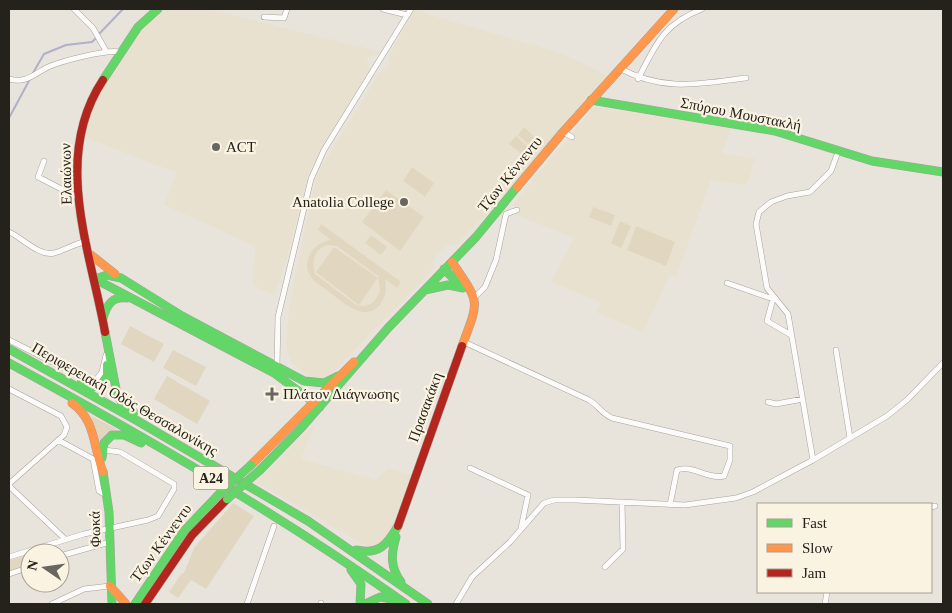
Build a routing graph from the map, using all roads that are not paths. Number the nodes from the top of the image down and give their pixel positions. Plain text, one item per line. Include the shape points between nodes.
1 (74, 9) edge
2 (158, 9) edge
3 (287, 9) edge
4 (383, 9) edge
5 (411, 9) edge
6 (674, 9) edge
7 (702, 9) edge
8 (407, 15) junction
9 (264, 18) dead end
10 (106, 51) junction
11 (120, 52) junction
12 (620, 68) junction
13 (638, 78) junction
14 (746, 78) dead end
15 (9, 79) edge
16 (591, 100) junction
17 (562, 132) junction
18 (572, 137) dead end
19 (838, 152) junction
20 (44, 161) dead end
21 (943, 172) edge
22 (79, 198) junction
23 (517, 210) dead end
24 (9, 232) edge
25 (87, 241) junction
26 (89, 251) junction
27 (452, 262) junction
28 (444, 269) junction
29 (121, 278) junction
30 (95, 279) junction
31 (727, 283) dead end
32 (463, 288) junction
33 (423, 291) junction
34 (474, 295) junction
35 (131, 299) junction
36 (103, 318) junction
37 (105, 332) junction
38 (791, 335) junction
39 (9, 340) edge
40 (464, 342) junction
41 (836, 350) dead end
42 (12, 351) edge
43 (363, 354) junction
44 (106, 355) junction
45 (9, 363) edge
46 (943, 363) edge
47 (277, 366) junction
48 (16, 367) junction
49 (293, 375) junction
50 (338, 376) junction
51 (9, 389) edge
52 (319, 399) junction
53 (803, 399) junction
54 (768, 402) dead end
55 (850, 438) junction
56 (58, 440) junction
57 (102, 450) junction
58 (204, 460) junction
59 (813, 460) junction
60 (188, 464) junction
61 (470, 468) dead end
62 (102, 472) junction
63 (9, 485) edge
64 (107, 496) junction
65 (622, 502) junction
66 (670, 505) junction
67 (274, 526) dead end
68 (398, 526) junction
69 (110, 528) junction
70 (521, 528) junction
71 (65, 539) junction
72 (110, 542) junction
73 (346, 546) junction
74 (70, 553) edge
75 (9, 557) edge
76 (340, 558) junction
77 (605, 567) dead end
78 (110, 586) junction
79 (405, 587) junction
80 (114, 599) edge
81 (140, 602) edge
82 (52, 604) edge
83 (116, 604) edge
84 (126, 604) edge
85 (247, 604) edge
86 (360, 604) edge
87 (365, 604) edge
88 (406, 604) edge
89 (428, 604) edge
90 (456, 604) edge

1 - 10 street via 93,28
2 - 11 main road, Ελαιώνων via 136,28
3 - 9 street via 284,18
4 - 8 street
5 - 8 street
6 - 12 main road, Τζων Κέννεντυ
7 - 13 street via 671,25
8 - 47 street via 326,146 310,178 278,317
10 - 11 street
10 - 15 street via 51,66 26,80
11 - 22 main road, Ελαιώνων via 83,120 77,156
12 - 13 street
12 - 16 main road, Τζων Κέννεντυ
13 - 14 street via 674,86
16 - 17 main road, Τζων Κέννεντυ
16 - 19 main road, Σπύρου Μουστακλή via 782,133
17 - 18 street
17 - 27 main road, Τζων Κέννεντυ via 492,219
19 - 21 main road, Σπύρου Μουστακλή
19 - 38 street via 831,170 810,192 770,202 756,218 766,284 770,294 787,312
20 - 22 street via 38,176
22 - 25 main road, Ελαιώνων
23 - 34 street, Πρασακάκη via 506,214 496,260 485,287
24 - 25 street via 46,253 56,253
25 - 26 main road, Ελαιώνων
26 - 29 main road via 104,268
26 - 30 main road, Ελαιώνων
27 - 28 main road, Τζων Κέννεντυ
27 - 34 main road
28 - 32 main road
28 - 33 main road, Τζων Κέννεντυ
29 - 30 main road via 107,275
29 - 47 main road via 182,316
30 - 35 main road
30 - 36 main road, Ελαιώνων
31 - 38 street via 773,299 767,321
32 - 33 main road via 448,285
32 - 34 main road
33 - 43 main road, Τζων Κέννεντυ
34 - 40 main road, Πρασακάκη via 475,311
35 - 36 main road via 112,300
35 - 52 main road
36 - 37 main road, Ελαιώνων
37 - 44 main road
37 - 58 main road via 119,399 129,410
38 - 53 street
39 - 44 street via 90,381 101,375
40 - 66 street via 589,400 612,418 730,446 730,460 724,476 678,470
40 - 68 main road, Πρασακάκη
41 - 55 street
42 - 44 main road via 93,387 106,380
42 - 58 main road, Περιφερειακή Οδός Θεσσαλονίκης / Α24
43 - 50 main road, Τζων Κέννεντυ
43 - 52 main road, Τζων Κέννεντυ
45 - 48 main road, Περιφερειακή Οδός Θεσσαλονίκης / Α24
46 - 55 street via 894,411
47 - 49 main road
48 - 60 main road, Περιφερειακή Οδός Θεσσαλονίκης / Α24
48 - 62 main road via 87,415
49 - 50 main road via 320,384
49 - 52 main road
50 - 52 main road, Τζων Κέννεντυ
51 - 56 street via 64,420 66,432
52 - 81 main road, Τζων Κέννεντυ, bridge via 198,514
52 - 81 main road, Τζων Κέννεντυ, bridge via 320,407 260,470 209,515
53 - 54 street via 776,404
53 - 59 street
55 - 59 street
56 - 63 street
56 - 64 street via 93,459 99,491
57 - 60 main road via 109,436 124,435
57 - 62 main road
57 - 69 street via 120,452 175,487 156,518
58 - 73 main road, Περιφερειακή Οδός Θεσσαλονίκης / Α24
59 - 66 street via 736,498 704,504
60 - 76 main road, Περιφερειακή Οδός Θεσσαλονίκης / Α24
61 - 70 street via 528,495
62 - 64 main road, Φωκά
63 - 71 street
64 - 69 main road, Φωκά
65 - 66 street
65 - 70 street via 554,500 544,503
65 - 77 street via 623,549
67 - 85 street
68 - 73 main road via 387,546 379,551 364,552
68 - 79 main road via 392,564 398,580
69 - 71 street
69 - 72 main road, Φωκά
70 - 90 street via 472,577
71 - 75 street
72 - 74 street
72 - 78 main road, Φωκά
73 - 79 main road, Περιφερειακή Οδός Θεσσαλονίκης / Α24
76 - 86 main road via 360,582
76 - 88 main road, Περιφερειακή Οδός Θεσσαλονίκης / Α24
78 - 80 main road, Φωκά
78 - 82 street via 79,591
79 - 89 main road, Περιφερειακή Οδός Θεσσαλονίκης / Α24
80 - 81 main road
80 - 83 main road, Φωκά
80 - 84 main road
87 - 88 main road via 380,597

